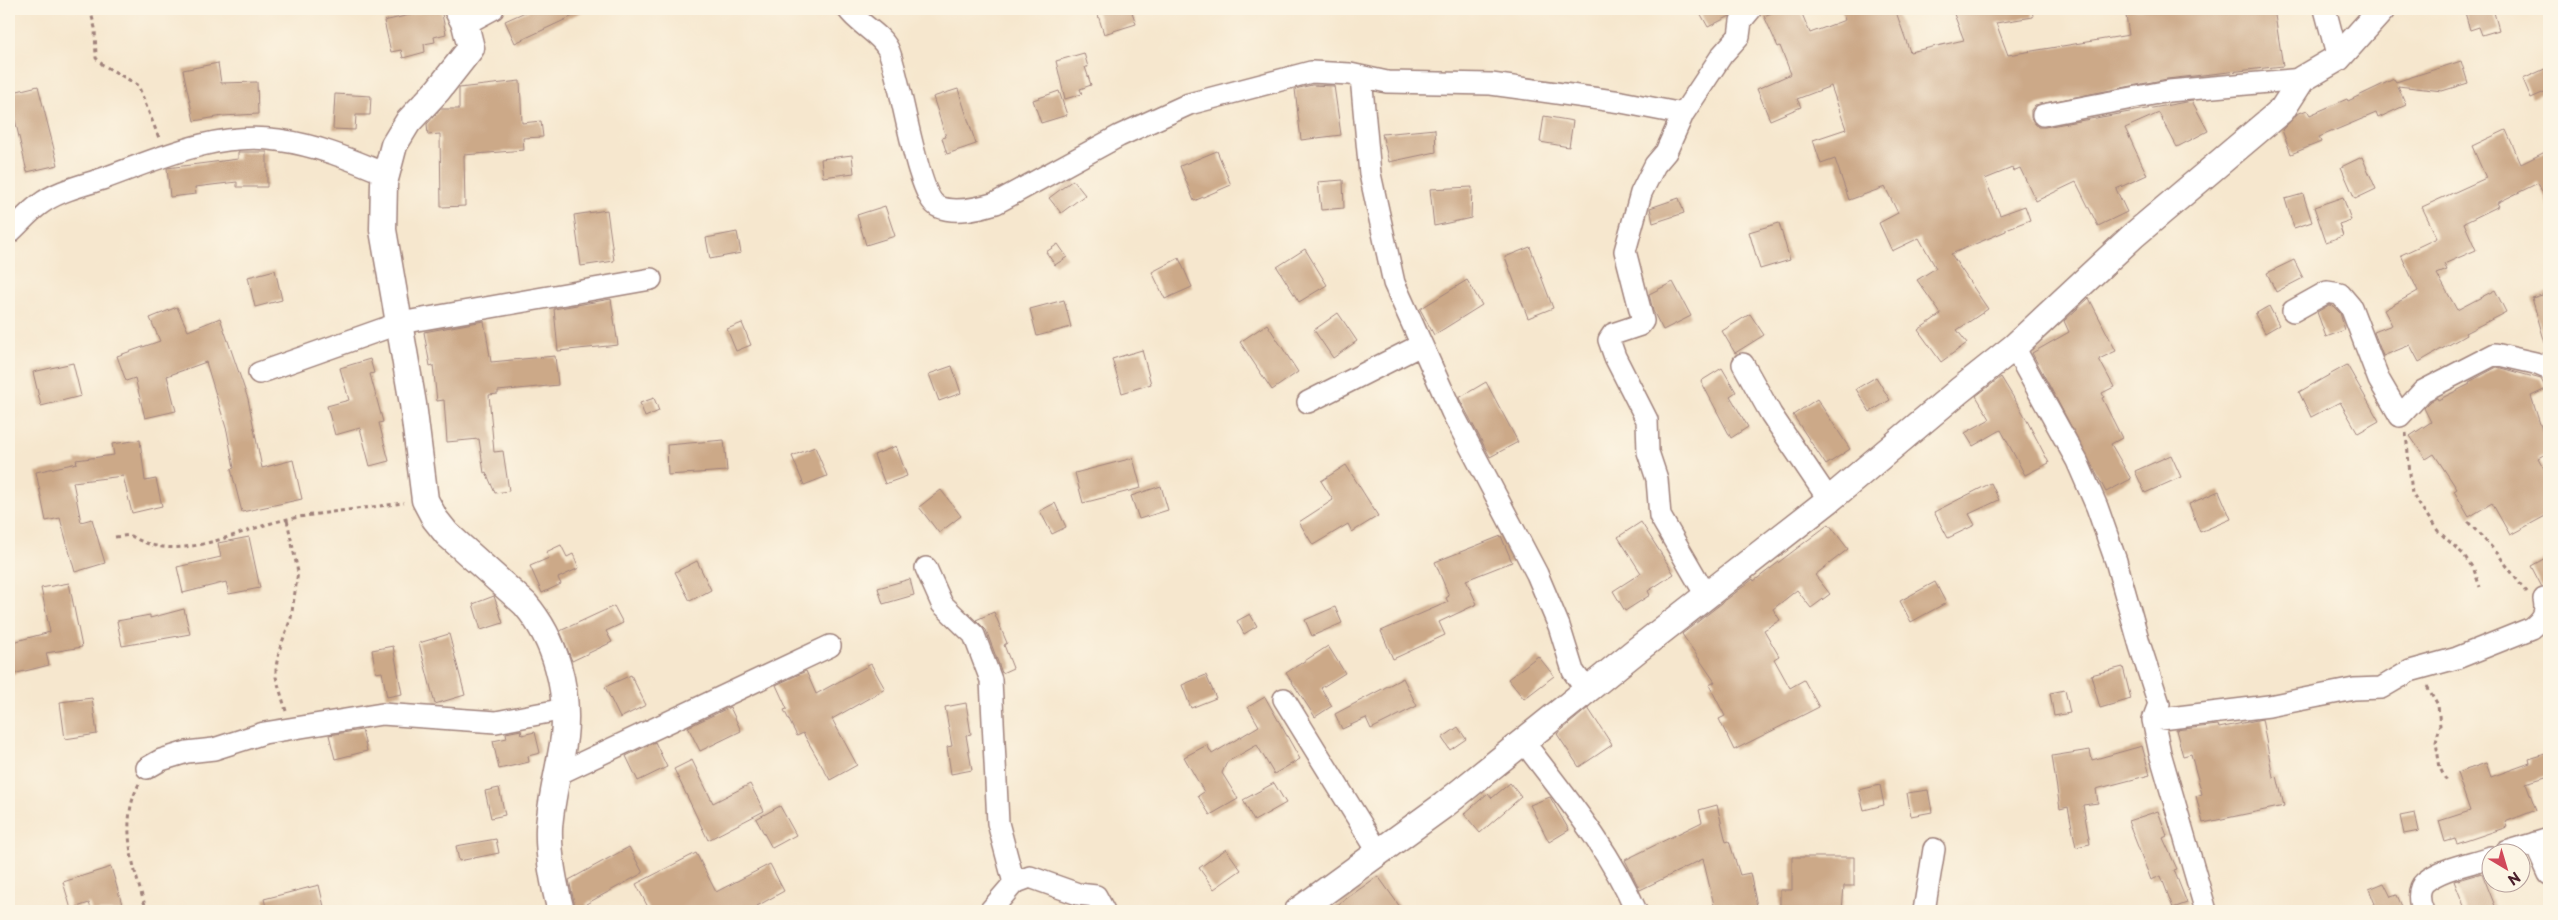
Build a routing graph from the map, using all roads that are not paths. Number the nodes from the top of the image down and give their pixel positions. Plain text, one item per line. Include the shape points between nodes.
1 (493, 9) edge
2 (848, 9) edge
3 (1751, 9) edge
4 (2325, 9) edge
5 (2382, 9) edge
6 (461, 16) edge
7 (2338, 58) junction
8 (1361, 77) junction
9 (2302, 80) junction
10 (1683, 114) junction
11 (2042, 115) dead end
12 (386, 174) junction
13 (9, 233) edge
14 (651, 279) dead end
15 (2293, 311) dead end
16 (400, 323) junction
17 (1421, 345) junction
18 (2014, 347) junction
19 (1743, 364) dead end
20 (2549, 369) edge
21 (259, 373) dead end
22 (1308, 402) dead end
23 (1828, 500) junction
24 (926, 568) dead end
25 (1707, 597) junction
26 (2544, 599) dead end
27 (830, 646) dead end
28 (1586, 690) junction
29 (1284, 698) dead end
30 (565, 709) junction
31 (2153, 720) junction
32 (1523, 741) junction
33 (147, 768) road end
34 (556, 776) junction
35 (2542, 841) edge
36 (2530, 845) edge
37 (1934, 849) dead end
38 (1379, 853) junction
39 (2480, 860) edge
40 (2549, 874) edge
41 (1014, 883) junction
42 (561, 911) edge
43 (990, 911) edge
44 (1104, 911) edge
45 (1298, 911) edge
46 (1636, 911) edge
47 (1924, 911) edge
48 (2206, 911) edge
49 (2423, 911) edge

1 - 6 street
2 - 8 street via 887,47 926,192 938,207 949,209 977,209 996,204 1119,136 1207,98 1310,72
3 - 10 street via 1741,21 1739,36 1722,55
4 - 7 street
5 - 7 street
6 - 12 street via 472,42 470,52 408,122 394,145
7 - 9 street
8 - 10 street via 1387,82 1491,84
8 - 17 street via 1370,174 1380,224 1394,283
9 - 11 street via 2169,90
9 - 18 street via 2282,110 2134,235
10 - 25 street via 1666,152 1655,165 1641,193 1626,247 1643,321 1613,334 1610,340 1615,358 1647,420 1648,452 1657,479 1660,516
12 - 13 street via 321,148 277,139 217,141 66,191 40,204
12 - 16 street via 383,230
14 - 16 street
15 - 20 street via 2327,292 2340,294 2351,307 2379,380 2400,416 2423,391 2495,354
16 - 21 street
16 - 30 street via 425,500 447,534 536,617 556,661
17 - 22 street
17 - 28 street via 1452,412 1537,574 1573,670
18 - 23 street
18 - 31 street via 2077,461 2109,538 2159,704
19 - 23 street via 1771,414
23 - 25 street
24 - 41 street via 942,604 974,635 991,680 998,823
25 - 28 street
26 - 31 street via 2546,610 2532,628 2457,658 2410,671 2381,688 2354,689 2269,706
27 - 34 street
28 - 32 street
29 - 38 street
30 - 33 street via 496,722 382,714 264,733 214,749 187,752
30 - 34 street via 564,737
31 - 48 street
32 - 38 street
32 - 46 street via 1584,821 1616,870
34 - 42 street via 549,829 553,881
35 - 36 street
35 - 40 street
37 - 47 street
38 - 45 street
39 - 49 street via 2424,883 2419,893
41 - 43 street
41 - 44 street via 1030,877 1078,894 1096,896

